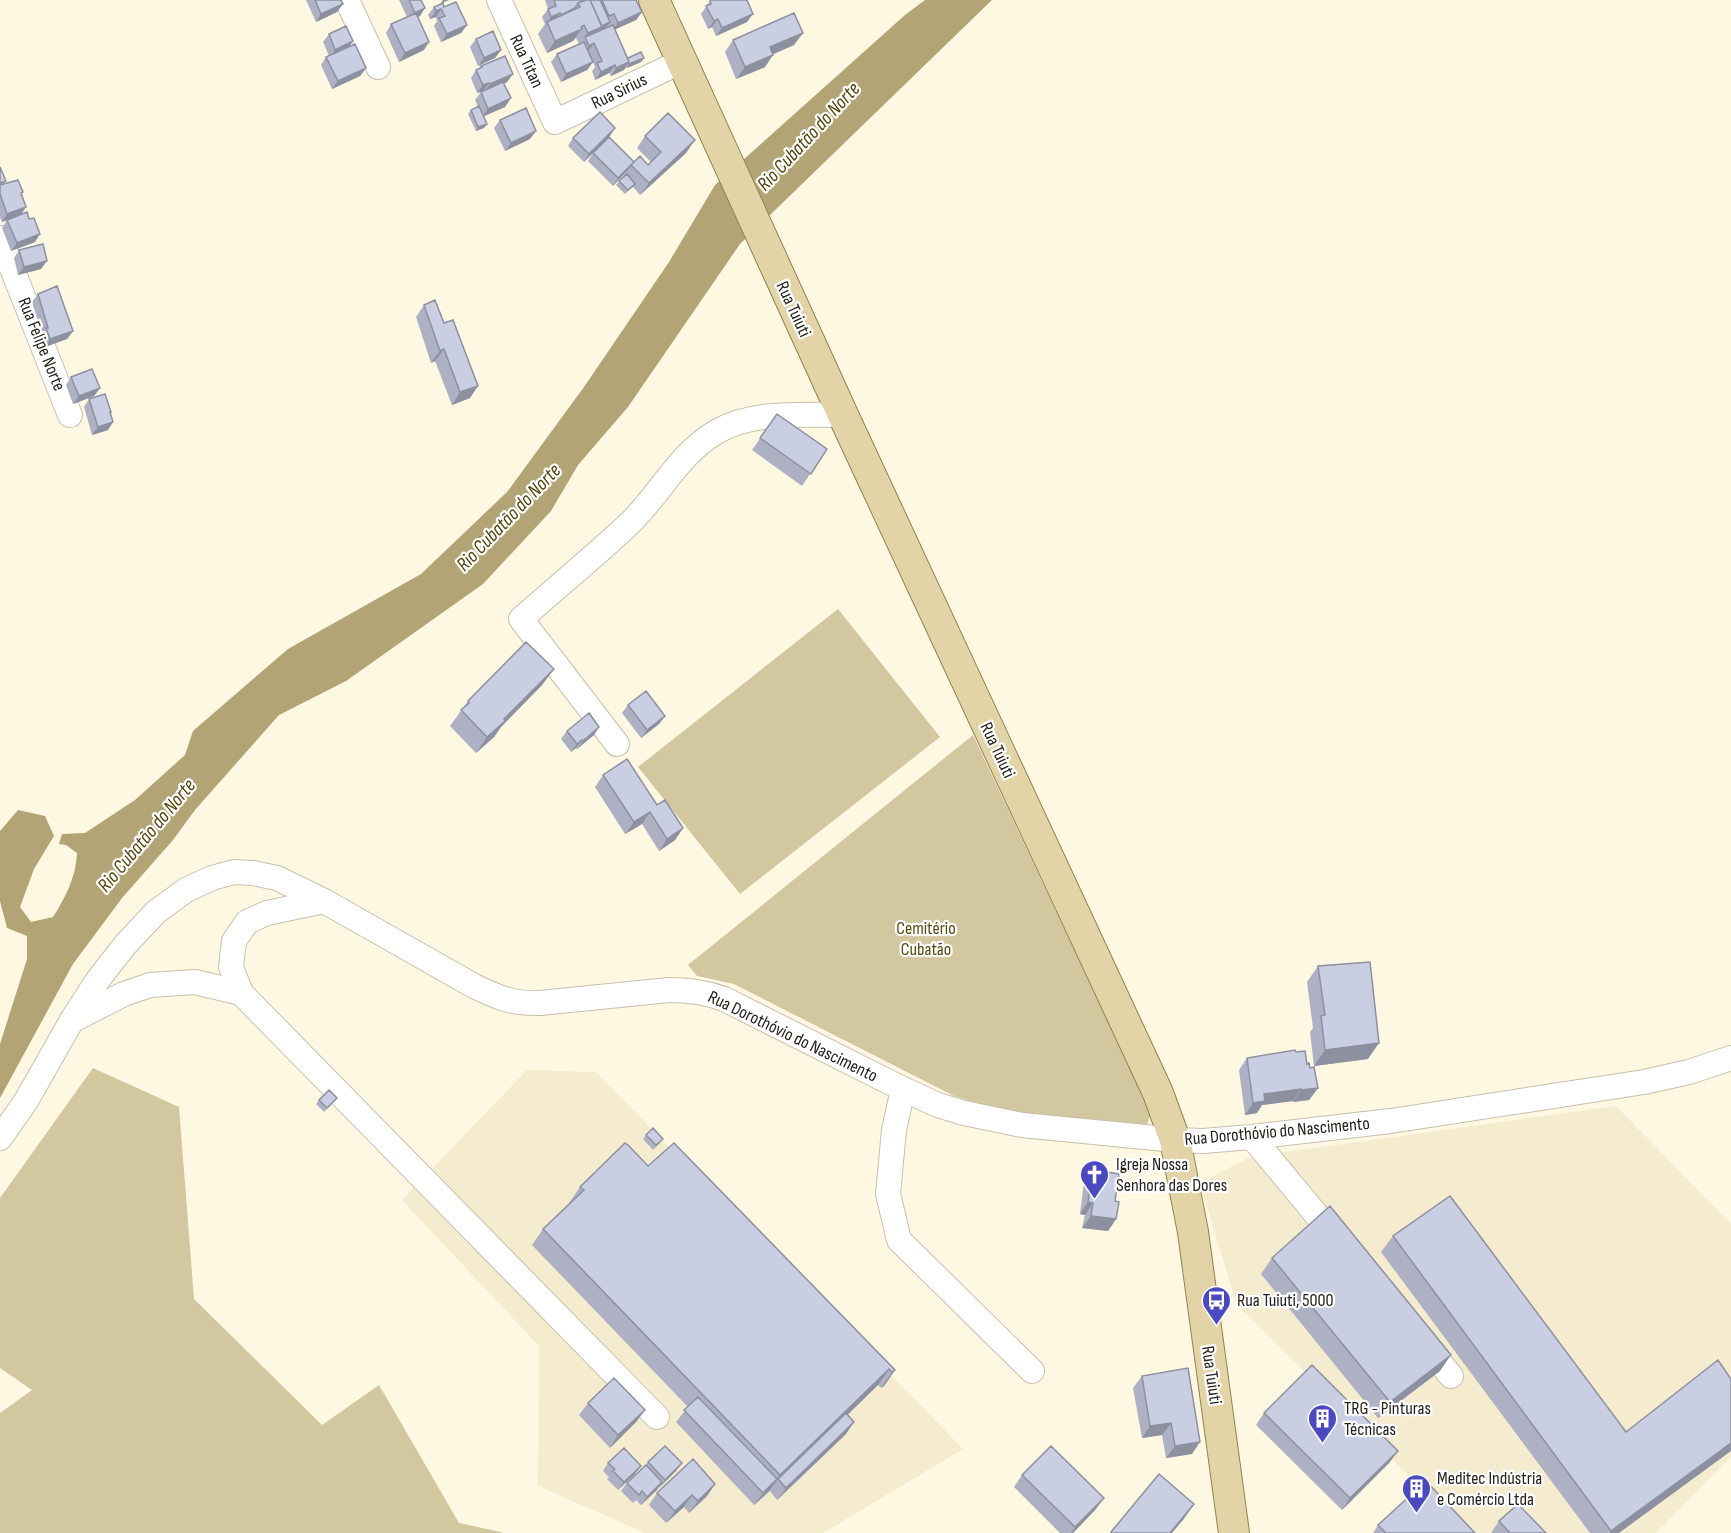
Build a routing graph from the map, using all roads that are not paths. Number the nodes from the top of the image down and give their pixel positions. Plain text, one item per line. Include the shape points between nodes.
1 (347, 0) edge
2 (499, 0) edge
3 (654, 0) edge
4 (682, 61) junction
5 (378, 67) dead end
6 (555, 122) joint
7 (0, 238) edge
8 (843, 415) junction
9 (70, 416) dead end
10 (617, 744) dead end
11 (324, 902) junction
12 (241, 993) junction
13 (72, 1020) junction
14 (1731, 1058) edge
15 (903, 1089) junction
16 (1252, 1137) junction
17 (0, 1138) edge
18 (1175, 1140) junction
19 (1351, 1257) edge
20 (1405, 1321) edge
21 (1032, 1371) dead end
22 (1451, 1376) dead end
23 (657, 1417) dead end
24 (1233, 1533) edge

1 - 5 street
2 - 6 street, Rua Titan
3 - 4 main road, Rua Tuiuti
4 - 6 street, Rua Sirius
4 - 8 main road, Rua Tuiuti
7 - 9 street, Rua Felipe Norte
8 - 10 street via 750,419 718,431 693,450 631,522 521,619
8 - 18 main road, Rua Tuiuti via 1158,1093
11 - 12 street via 267,913 247,922 234,941 231,967
11 - 13 street, Rua Dorothóvio do Nascimento via 277,878 253,873 234,872 186,890 156,912 125,945
11 - 15 street, Rua Dorothóvio do Nascimento via 499,998 540,1003 669,990 707,992
12 - 13 street via 195,982 150,985
12 - 23 street
13 - 17 street, Rua Dorothóvio do Nascimento
14 - 16 street, Rua Dorothóvio do Nascimento via 1644,1082 1391,1121
15 - 18 street, Rua Dorothóvio do Nascimento via 938,1105 991,1120
15 - 21 street via 894,1130 888,1194 899,1240
16 - 18 street, Rua Dorothóvio do Nascimento
16 - 19 street
18 - 24 main road, Rua Tuiuti via 1193,1232
20 - 22 street

